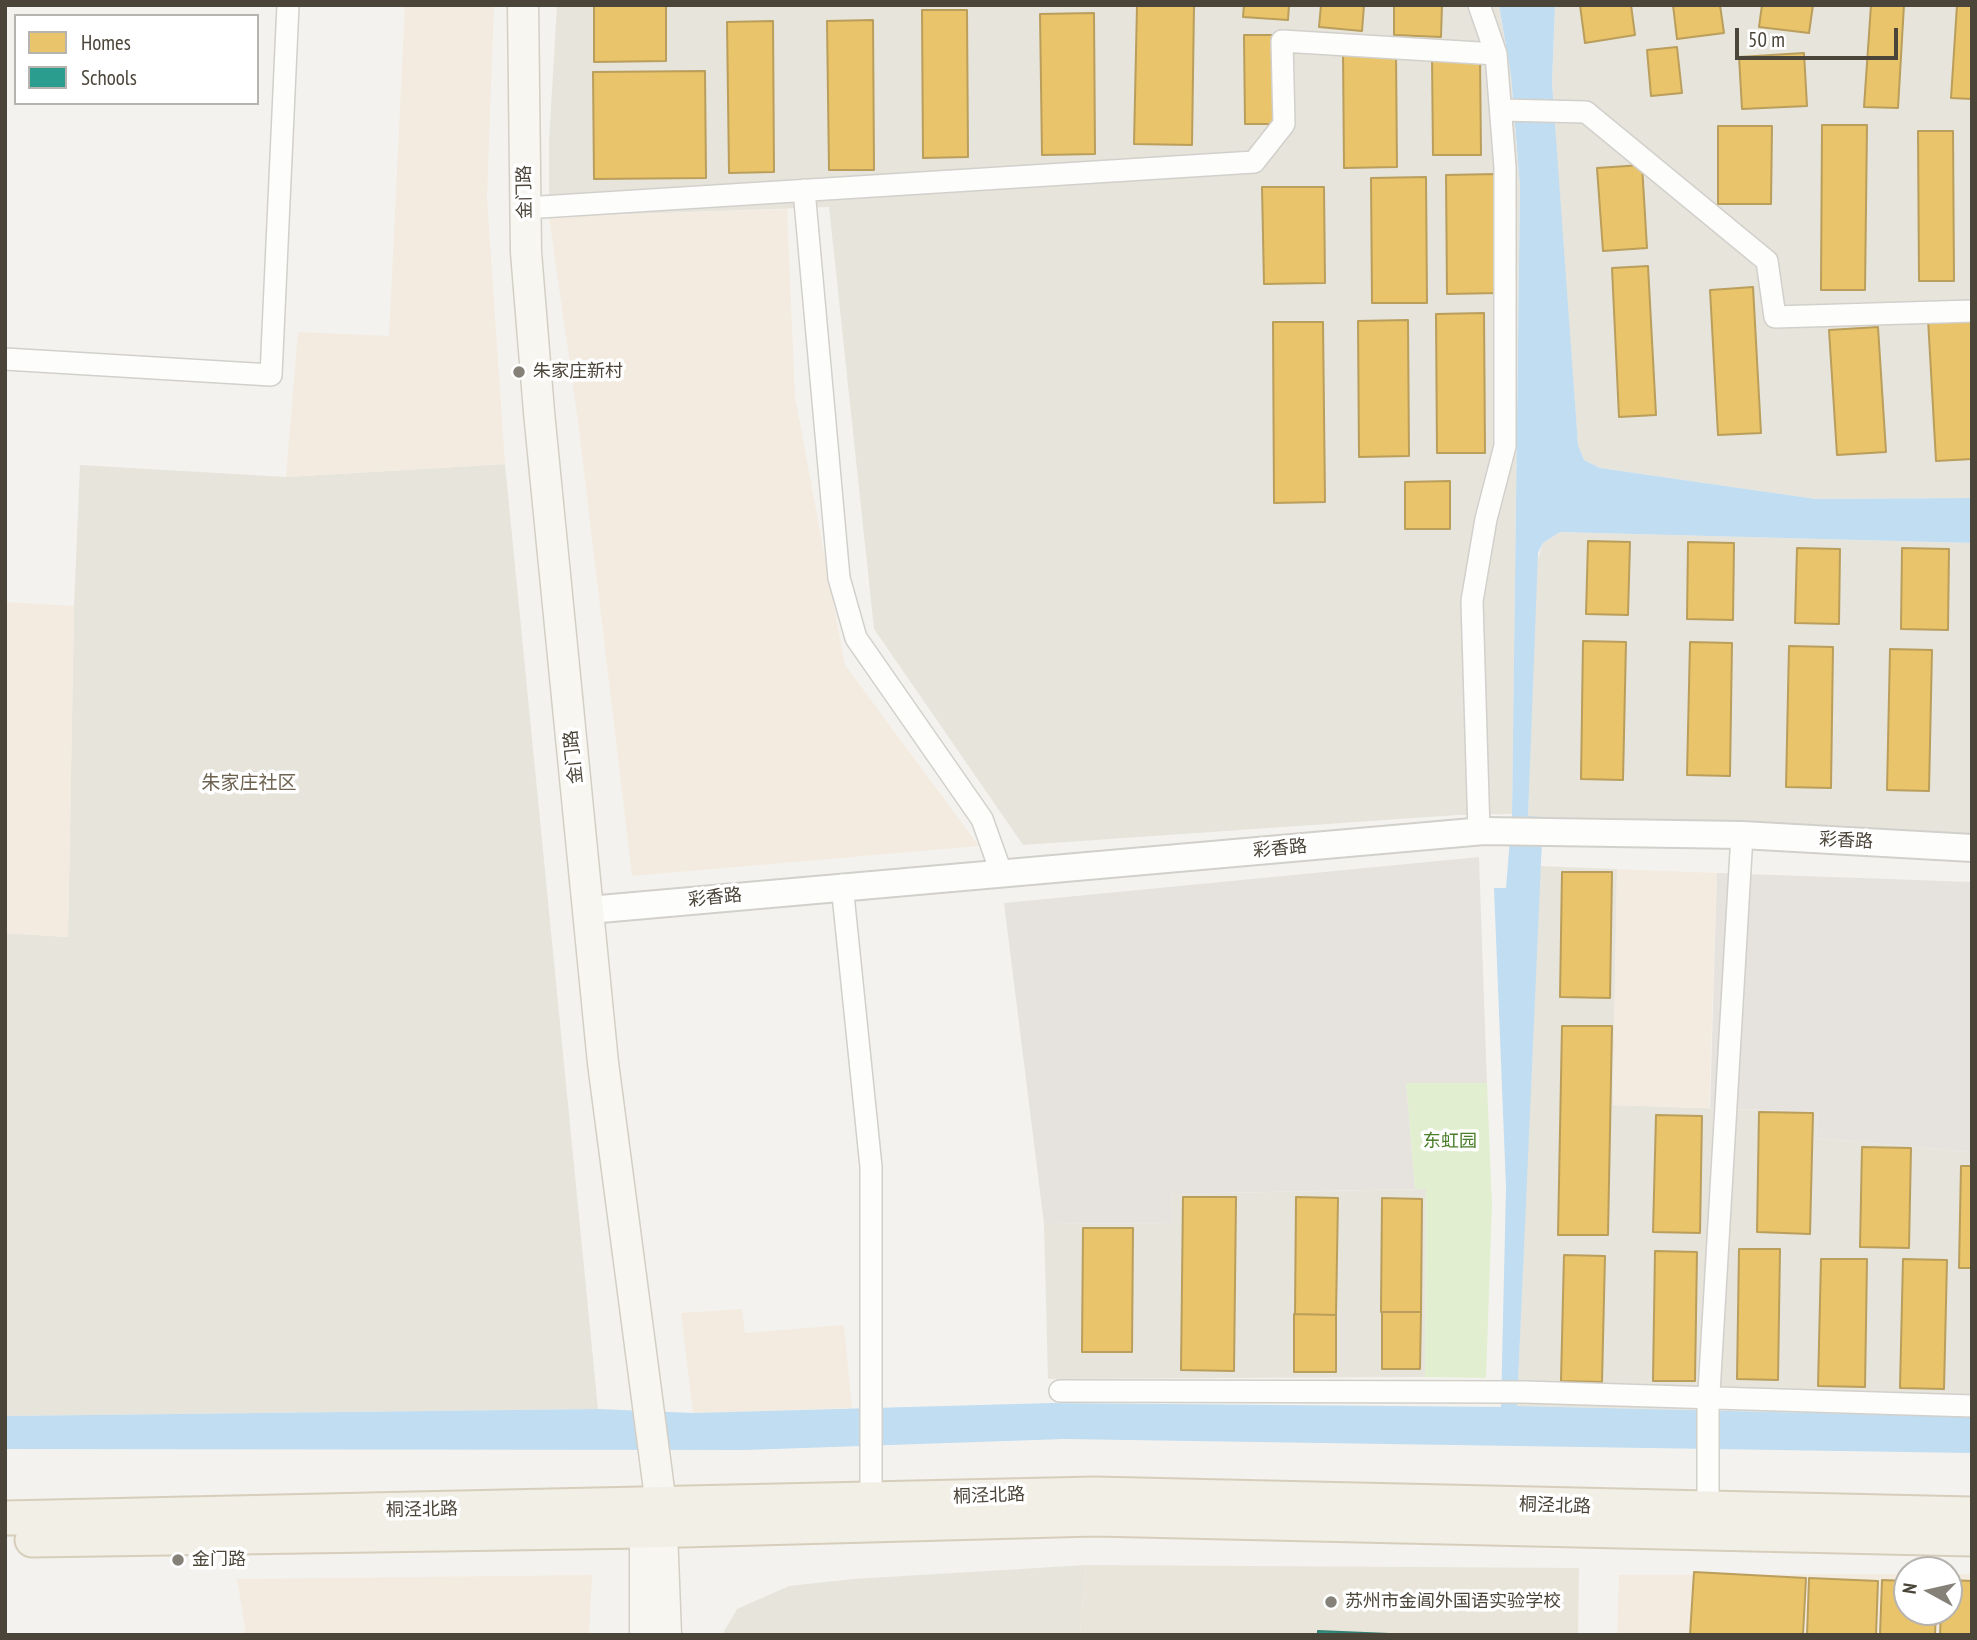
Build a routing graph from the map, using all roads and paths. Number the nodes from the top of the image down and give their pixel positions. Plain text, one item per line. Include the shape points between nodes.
1 (288, 5) edge
2 (523, 5) edge
3 (1479, 5) edge
4 (1496, 54) junction
5 (1506, 110) junction
6 (804, 190) junction
7 (525, 208) junction
8 (1972, 311) edge
9 (5, 359) edge
10 (1481, 832) junction
11 (1742, 835) junction
12 (1972, 848) edge
13 (1001, 872) junction
14 (842, 885) junction
15 (589, 910) junction
16 (1060, 1391) dead end
17 (1709, 1404) junction
18 (1972, 1406) edge
19 (871, 1500) junction
20 (1708, 1509) junction
21 (1972, 1514) edge
22 (5, 1518) edge
23 (657, 1522) junction
24 (1972, 1539) edge
25 (5, 1541) edge
26 (645, 1635) edge
27 (666, 1635) edge

1 - 9 street via 271,375
2 - 7 main road, 金门路
3 - 4 street
4 - 5 street
4 - 6 street via 1282,41 1284,124 1254,162
5 - 8 street via 1586,112 1767,261 1775,317
5 - 10 street via 1505,446 1472,601
6 - 7 street
6 - 13 street via 839,578 856,638 982,819
7 - 15 main road, 金门路 via 539,412
10 - 11 street, 彩香路
10 - 13 street, 彩香路
11 - 12 street, 彩香路
11 - 17 street
13 - 14 street, 彩香路
14 - 15 street, 彩香路
14 - 19 street via 871,1167
15 - 23 main road, 金门路 via 606,1088 655,1470
16 - 17 street via 1524,1392
17 - 18 street
17 - 20 street
19 - 20 main road, 桐泾北路 via 1166,1494
19 - 23 main road, 桐泾北路
20 - 21 main road, 桐泾北路
22 - 23 main road, 桐泾北路
23 - 24 main road, 桐泾北路 via 1106,1519
23 - 25 main road, 桐泾北路
23 - 26 main road, 金门路
23 - 27 main road, 金门路

